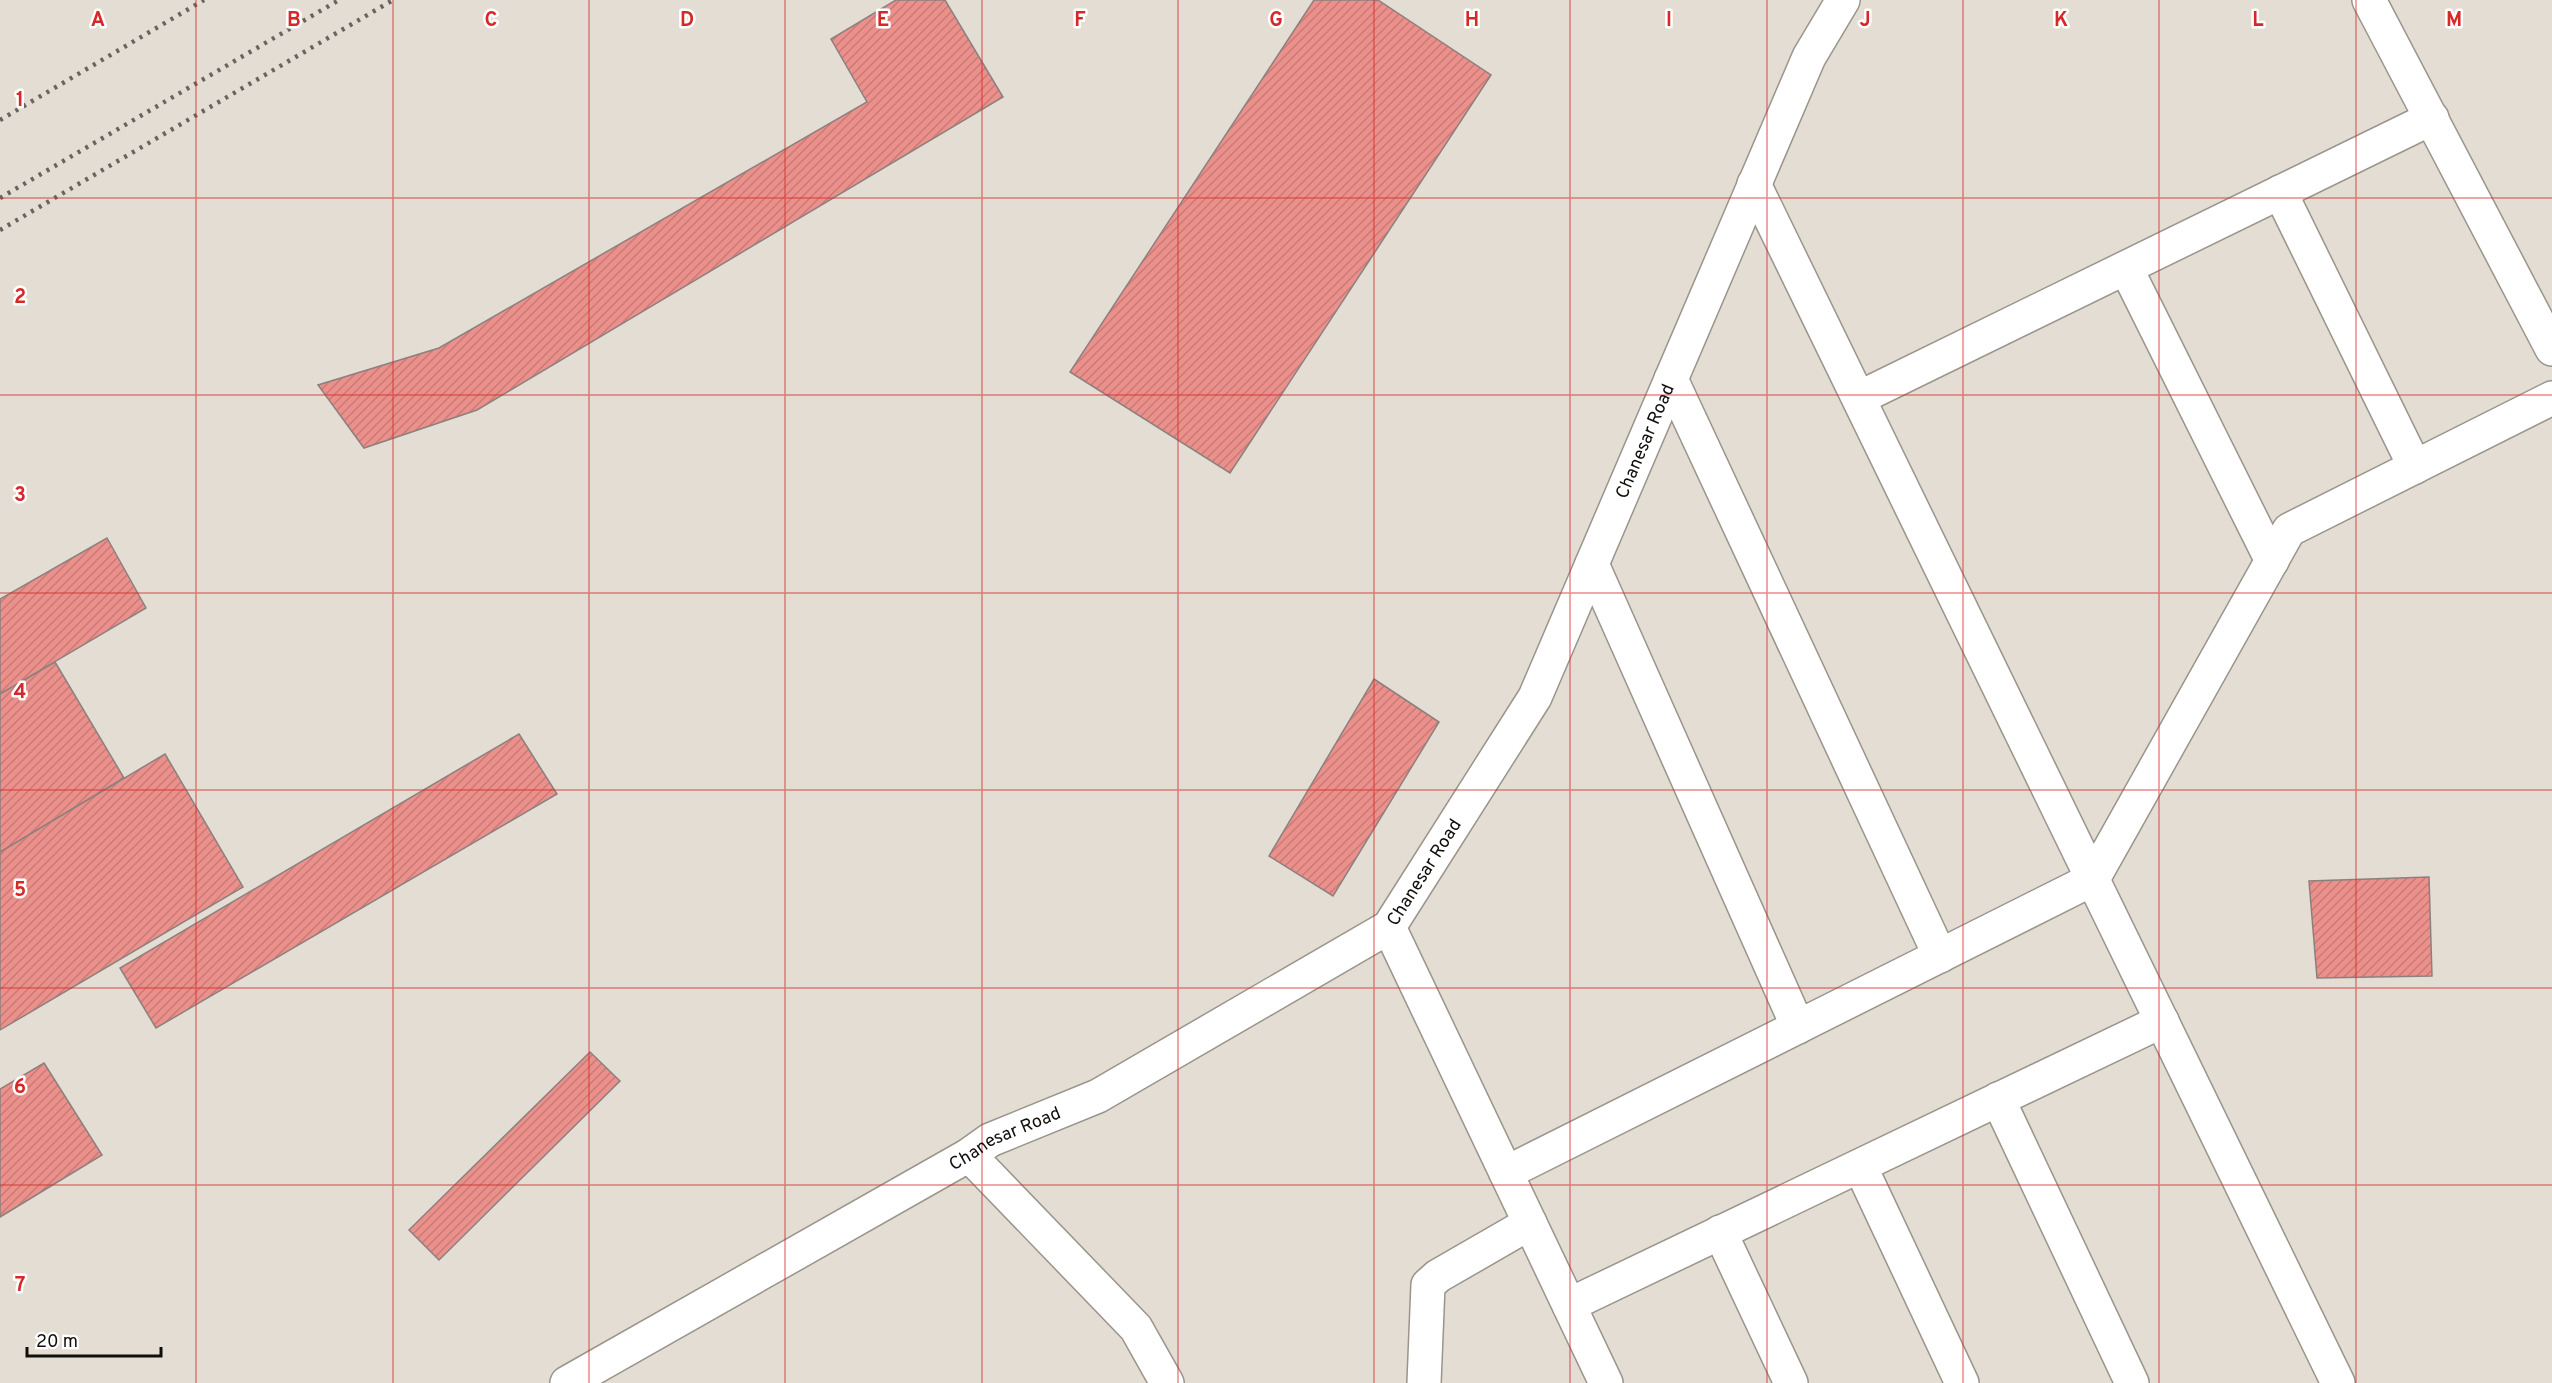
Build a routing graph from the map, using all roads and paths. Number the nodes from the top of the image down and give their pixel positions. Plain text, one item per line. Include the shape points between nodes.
1 (1843, 0) edge
2 (2369, 0) edge
3 (2432, 118) junction
4 (1754, 184) junction
5 (2280, 192) junction
6 (2126, 268) junction
7 (2552, 349) edge
8 (1671, 379) junction
9 (1858, 398) junction
10 (2552, 398) edge
11 (2415, 467) junction
12 (2272, 561) junction
13 (1592, 564) junction
14 (2093, 879) junction
15 (1389, 927) junction
16 (1940, 956) junction
17 (2162, 1021) junction
18 (1798, 1027) junction
19 (1998, 1099) junction
20 (969, 1155) junction
21 (1860, 1166) junction
22 (1506, 1173) junction
23 (1530, 1223) junction
24 (1720, 1232) junction
25 (1569, 1305) junction
26 (607, 1374) edge
27 (567, 1383) edge
28 (1167, 1383) edge
29 (1424, 1383) edge
30 (1606, 1383) edge
31 (1791, 1383) edge
32 (1962, 1383) edge
33 (2132, 1383) edge
34 (2338, 1383) edge

1 - 4 street, Chanesar Road via 1809,57
2 - 3 street
3 - 5 street
3 - 7 street
4 - 8 street, Chanesar Road
4 - 9 street
5 - 6 street
5 - 11 street
6 - 9 street
6 - 12 street
8 - 13 street, Chanesar Road
8 - 16 street
9 - 14 street
10 - 11 street
11 - 12 street via 2289,530
12 - 14 street
13 - 15 street, Chanesar Road via 1535,697
13 - 18 street
14 - 16 street
14 - 17 street
15 - 20 street, Chanesar Road via 1098,1096 990,1140
15 - 22 street
16 - 18 street
17 - 19 street
17 - 34 street
18 - 22 street
19 - 21 street
19 - 33 street
20 - 26 street, Chanesar Road
20 - 28 street via 1136,1328
21 - 24 street
21 - 32 street
22 - 23 street
23 - 25 street
23 - 29 street via 1438,1276 1428,1286
24 - 25 street
24 - 31 street
25 - 30 street
26 - 27 street, Chanesar Road

